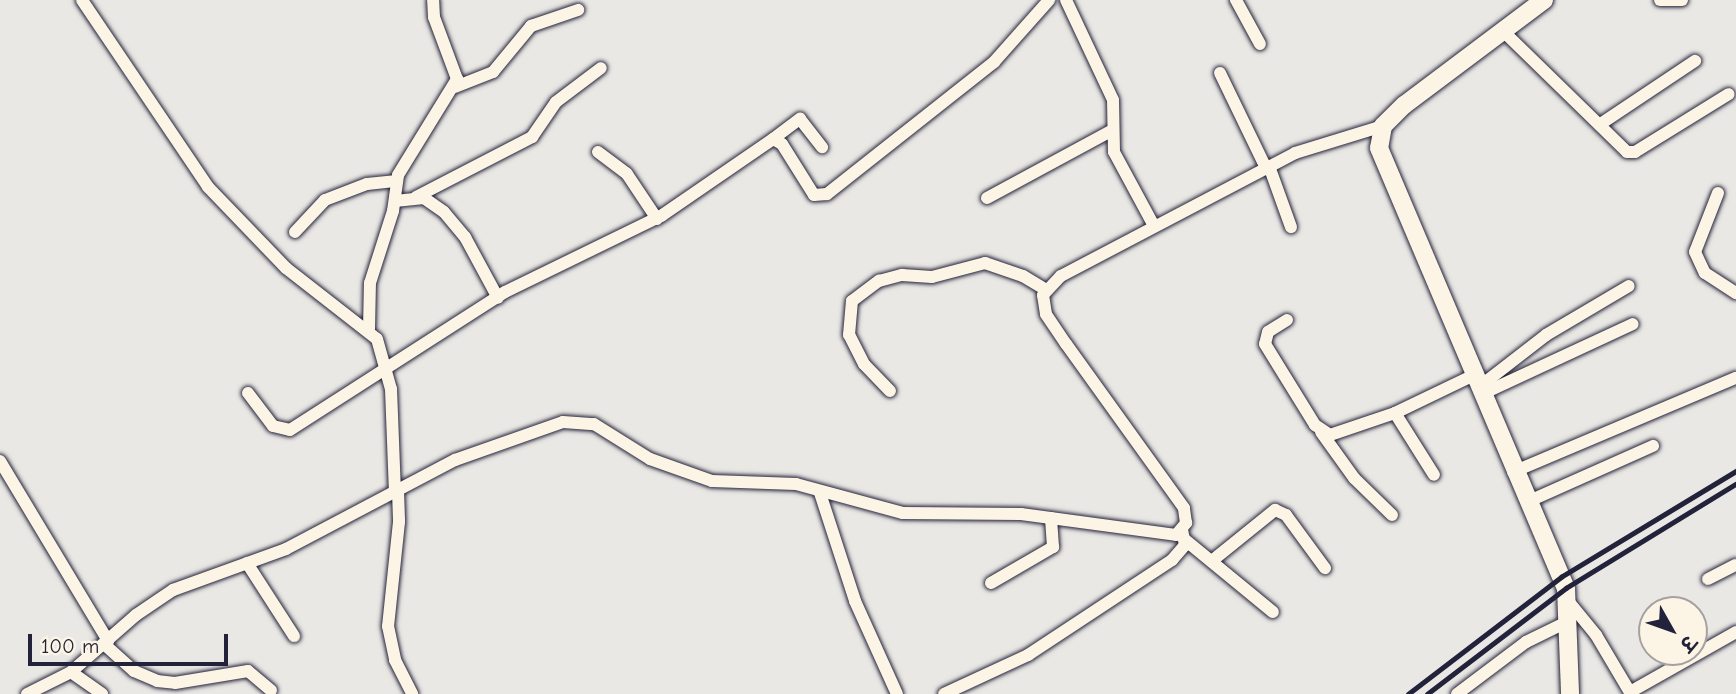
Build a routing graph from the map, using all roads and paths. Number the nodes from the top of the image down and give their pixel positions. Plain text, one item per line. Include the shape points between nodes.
1 (82, 0) edge
2 (433, 0) edge
3 (1049, 0) edge
4 (1066, 0) edge
5 (1236, 0) edge
6 (1544, 0) edge
7 (1660, 0) edge
8 (1682, 0) edge
9 (578, 10) dead end
10 (1503, 31) junction
11 (1260, 44) dead end
12 (1695, 61) dead end
13 (601, 68) dead end
14 (1220, 73) dead end
15 (455, 87) junction
16 (1729, 94) dead end
17 (1602, 123) junction
18 (1383, 125) junction
19 (1113, 130) junction
20 (773, 139) junction
21 (822, 147) dead end
22 (598, 152) dead end
23 (1267, 167) junction
24 (397, 181) junction
25 (1718, 193) dead end
26 (416, 197) junction
27 (988, 198) dead end
28 (395, 201) junction
29 (657, 219) junction
30 (1154, 226) junction
31 (1291, 227) dead end
32 (295, 232) dead end
33 (1629, 286) dead end
34 (1046, 290) junction
35 (1736, 293) edge
36 (498, 298) junction
37 (1287, 320) dead end
38 (1633, 324) dead end
39 (369, 329) junction
40 (388, 367) junction
41 (1736, 378) edge
42 (1478, 385) junction
43 (890, 391) dead end
44 (248, 393) dead end
45 (1395, 413) junction
46 (1321, 431) junction
47 (1653, 446) dead end
48 (0, 461) edge
49 (1513, 471) junction
50 (1434, 475) dead end
51 (397, 491) junction
52 (820, 493) junction
53 (1527, 502) junction
54 (1392, 516) dead end
55 (1051, 518) junction
56 (1183, 534) junction
57 (1213, 560) junction
58 (247, 563) junction
59 (1736, 565) edge
60 (1325, 568) dead end
61 (1708, 579) dead end
62 (991, 583) dead end
63 (1569, 602) junction
64 (1273, 612) dead end
65 (1569, 621) junction
66 (1736, 632) edge
67 (294, 636) dead end
68 (106, 642) junction
69 (71, 672) junction
70 (271, 690) dead end
71 (1631, 693) edge
72 (27, 694) edge
73 (102, 694) edge
74 (412, 694) edge
75 (897, 694) edge
76 (944, 694) edge
77 (1457, 694) edge
78 (1570, 694) edge

1 - 39 street via 208,187 286,268
2 - 15 street via 434,17 455,70
3 - 20 street via 994,62 827,194 814,195 782,144
4 - 19 street via 1113,100 1117,112
5 - 11 street
6 - 10 street
7 - 8 street
9 - 15 street via 531,26 493,72
10 - 17 street
10 - 18 street via 1404,104
12 - 17 street
13 - 26 street via 556,102 532,137
14 - 23 street
15 - 24 street
16 - 17 street via 1635,152 1627,152
18 - 23 street via 1328,140
18 - 42 street via 1379,148 1385,165
19 - 27 street
19 - 30 street via 1114,152
20 - 21 street via 800,119
20 - 29 street
22 - 29 street via 626,174
23 - 30 street
23 - 31 street
24 - 28 street
24 - 32 street via 367,184 325,200
25 - 35 street via 1695,252 1705,273
26 - 28 street
26 - 36 street via 434,203 456,226
28 - 39 street via 370,283
29 - 36 street
30 - 34 street via 1061,276
33 - 42 street via 1546,335
34 - 43 street via 1023,275 985,263 932,277 902,275 879,281 852,302 849,335 864,364
34 - 56 street via 1042,304 1046,314 1184,508
36 - 40 street
37 - 46 street via 1268,332 1265,344
38 - 42 street
39 - 40 street
40 - 44 street via 285,431 273,426
40 - 51 street
41 - 49 street
42 - 45 street
42 - 49 street
45 - 46 street via 1338,434
45 - 50 street
46 - 54 street via 1354,478
47 - 53 street
48 - 68 street
49 - 53 street
51 - 52 street via 492,445 578,421 606,429 650,459 689,475 712,481 779,482
51 - 58 street via 328,530
51 - 74 street via 400,522 388,626 395,660
52 - 55 street via 903,513
52 - 75 street via 855,601
53 - 63 street
55 - 56 street via 1169,537
55 - 62 street via 1053,547
56 - 57 street
56 - 76 street via 1182,551 1172,560 1051,641
57 - 60 street via 1275,510 1286,515
57 - 64 street
58 - 67 street
58 - 68 street via 173,590
59 - 61 street
63 - 65 street
63 - 71 street via 1596,635
65 - 77 street via 1526,642
65 - 78 street
66 - 71 street
68 - 69 street
68 - 70 street via 134,671 157,681 175,683 248,671
69 - 72 street
69 - 73 street

